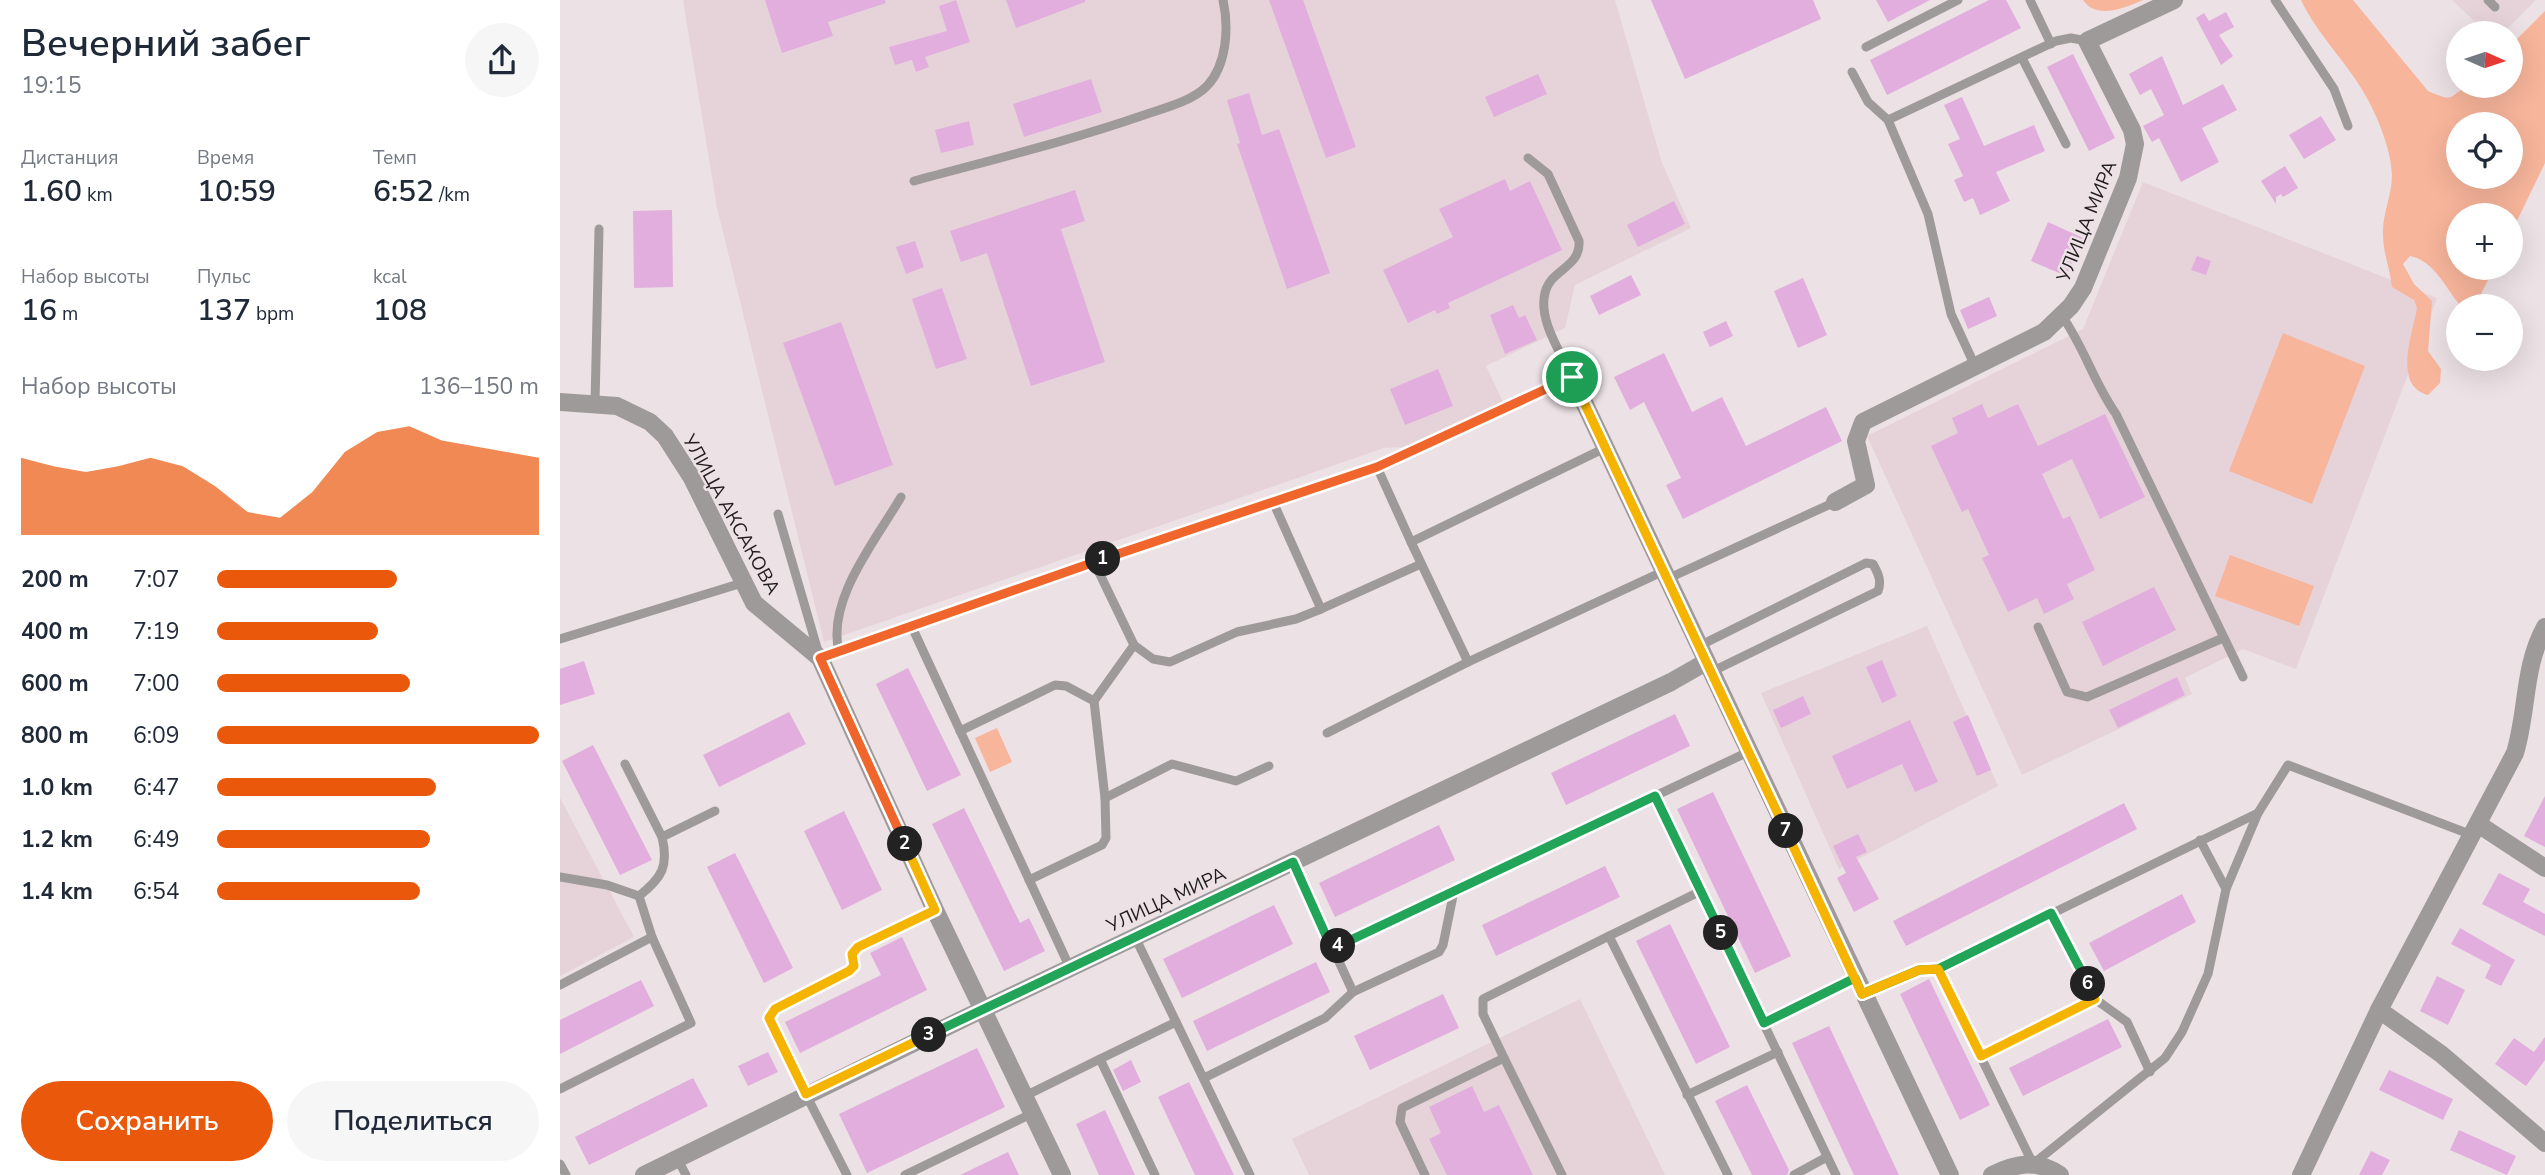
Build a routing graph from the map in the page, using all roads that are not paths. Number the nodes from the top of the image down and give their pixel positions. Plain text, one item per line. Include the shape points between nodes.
1 (1223, 0) edge
2 (1958, 0) edge
3 (2030, 0) edge
4 (2174, 0) edge
5 (2275, 0) edge
6 (2087, 41) junction
7 (2051, 44) junction
8 (1866, 47) dead end
9 (2022, 58) junction
10 (1852, 72) dead end
11 (1888, 120) junction
12 (2348, 126) dead end
13 (2066, 144) dead end
14 (1528, 158) dead end
15 (914, 181) dead end
16 (599, 229) dead end
17 (2062, 316) junction
18 (1975, 366) junction
19 (1572, 377) junction
20 (560, 402) edge
21 (595, 403) junction
22 (1605, 449) junction
23 (1377, 467) junction
24 (901, 496) dead end
25 (1835, 502) joint
26 (1274, 504) junction
27 (778, 514) dead end
28 (1411, 542) junction
29 (1094, 562) junction
30 (1422, 564) junction
31 (1665, 575) junction
32 (742, 583) junction
33 (1321, 609) junction
34 (912, 627) junction
35 (2038, 627) dead end
36 (2545, 627) edge
37 (2222, 638) junction
38 (560, 639) edge
39 (1134, 645) junction
40 (839, 652) junction
41 (820, 658) junction
42 (1705, 660) junction
43 (1468, 662) junction
44 (2243, 677) dead end
45 (1094, 701) junction
46 (960, 731) junction
47 (1327, 733) dead end
48 (1748, 752) junction
49 (625, 764) dead end
50 (1269, 766) dead end
51 (1655, 796) junction
52 (1105, 799) junction
53 (715, 811) dead end
54 (2258, 813) junction
55 (2474, 829) junction
56 (662, 837) junction
57 (2200, 840) junction
58 (1293, 862) junction
59 (2545, 868) edge
60 (560, 877) edge
61 (1029, 880) junction
62 (2226, 889) junction
63 (1454, 891) junction
64 (1701, 891) junction
65 (639, 896) junction
66 (935, 910) junction
67 (2051, 913) junction
68 (1609, 936) junction
69 (652, 937) junction
70 (1135, 937) junction
71 (1332, 949) junction
72 (1070, 968) junction
73 (1938, 969) junction
74 (560, 985) edge
75 (1858, 986) junction
76 (1353, 992) junction
77 (2095, 999) junction
78 (982, 1009) junction
79 (2379, 1010) junction
80 (1176, 1022) junction
81 (1764, 1023) junction
82 (1777, 1052) junction
83 (1981, 1056) junction
84 (1504, 1058) junction
85 (1100, 1059) junction
86 (2150, 1072) junction
87 (1204, 1078) junction
88 (560, 1089) edge
89 (806, 1094) junction
90 (1025, 1096) junction
91 (1687, 1096) junction
92 (1033, 1113) junction
93 (2545, 1143) edge
94 (1827, 1157) junction
95 (677, 1158) junction
96 (560, 1164) edge
97 (2033, 1164) junction
98 (566, 1175) edge
99 (644, 1175) edge
100 (686, 1175) edge
101 (847, 1175) edge
102 (905, 1175) edge
103 (1062, 1175) edge
104 (1155, 1175) edge
105 (1250, 1175) edge
106 (1425, 1175) edge
107 (1562, 1175) edge
108 (1728, 1175) edge
109 (1794, 1175) edge
110 (1836, 1175) edge
111 (1950, 1175) edge
112 (1992, 1175) edge
113 (2060, 1175) edge
114 (2301, 1175) edge

1 - 15 lane via 1226,34 1216,74 1206,88 1184,101 1099,130
2 - 8 lane
3 - 7 lane
4 - 6 street
5 - 12 lane via 2334,89
6 - 7 lane via 2071,37
6 - 17 street, УЛИЦА МИРА via 2132,130 2134,160 2083,288
7 - 9 lane
9 - 11 lane
9 - 13 lane
10 - 11 lane via 1862,94
11 - 18 lane via 1928,214 1951,314
14 - 19 lane via 1548,174 1580,241 1575,260 1545,292 1544,307
16 - 21 lane
17 - 18 street, УЛИЦА МИРА via 2044,332
17 - 37 lane via 2100,393 2116,414
18 - 25 street, УЛИЦА МИРА via 1863,422 1856,441 1866,485
19 - 22 street
19 - 23 lane
20 - 21 street, УЛИЦА АКСАКОВА
21 - 32 street, УЛИЦА АКСАКОВА via 633,412 672,445
22 - 28 lane
22 - 31 street
23 - 26 lane
23 - 28 lane
24 - 40 lane via 842,600 836,625
25 - 31 lane
26 - 29 lane
26 - 33 lane
27 - 41 lane
28 - 30 lane
29 - 34 lane
29 - 39 lane
30 - 33 lane
30 - 43 lane
31 - 42 street
31 - 43 lane
32 - 38 lane
32 - 41 street, УЛИЦА АКСАКОВА via 765,614
33 - 39 lane via 1237,632 1170,662 1153,659
34 - 40 lane
34 - 46 lane
35 - 37 lane via 2067,692 2079,697
36 - 55 street via 2531,658 2515,753
37 - 44 lane
39 - 45 lane
40 - 41 lane
41 - 66 street
42 - 42 lane via 1878,591 1881,583 1876,569 1866,563
42 - 48 street
42 - 58 street, УЛИЦА МИРА via 1671,682
43 - 47 lane
45 - 46 lane via 1055,685
45 - 52 lane
46 - 61 lane
48 - 51 lane
48 - 75 street
49 - 56 lane
50 - 52 lane via 1236,781 1172,764
51 - 63 lane
51 - 64 lane
52 - 61 lane via 1106,838 1102,845
53 - 56 lane
54 - 55 lane via 2288,765
54 - 57 lane
54 - 62 lane
55 - 59 street
55 - 79 street
56 - 65 lane via 665,870
57 - 62 lane
57 - 67 lane
58 - 70 street, УЛИЦА МИРА
58 - 71 lane
60 - 65 lane
61 - 72 lane
62 - 86 lane via 2213,958 2200,996 2165,1058
63 - 71 lane
63 - 76 lane via 1438,951
64 - 68 lane
64 - 81 lane
65 - 69 lane
66 - 78 street
66 - 89 lane via 858,947 849,971 770,1013 770,1024
67 - 73 lane
67 - 77 lane
68 - 84 lane via 1483,999 1483,1014
68 - 91 lane
69 - 74 lane
69 - 88 lane via 691,1023
70 - 72 street, УЛИЦА МИРА
70 - 80 lane
71 - 76 lane
72 - 78 street, УЛИЦА МИРА
73 - 75 lane
73 - 83 lane
75 - 81 lane
75 - 111 street
76 - 87 lane via 1325,1018
77 - 83 lane
77 - 86 lane via 2127,1022
78 - 89 street, УЛИЦА МИРА
78 - 90 street
79 - 93 street via 2441,1054
79 - 114 street
80 - 85 lane
80 - 87 lane
81 - 82 lane
82 - 91 lane
82 - 94 lane
83 - 97 lane
84 - 106 lane via 1402,1108 1399,1122
84 - 107 lane
85 - 90 lane
85 - 104 lane
86 - 97 lane
87 - 105 lane
89 - 95 street, УЛИЦА МИРА
89 - 101 lane
90 - 92 street
91 - 108 lane
92 - 102 lane
92 - 103 street
94 - 109 lane
94 - 110 lane
95 - 99 street, УЛИЦА МИРА
95 - 100 lane
96 - 98 lane
97 - 112 street via 2021,1163
97 - 113 street

